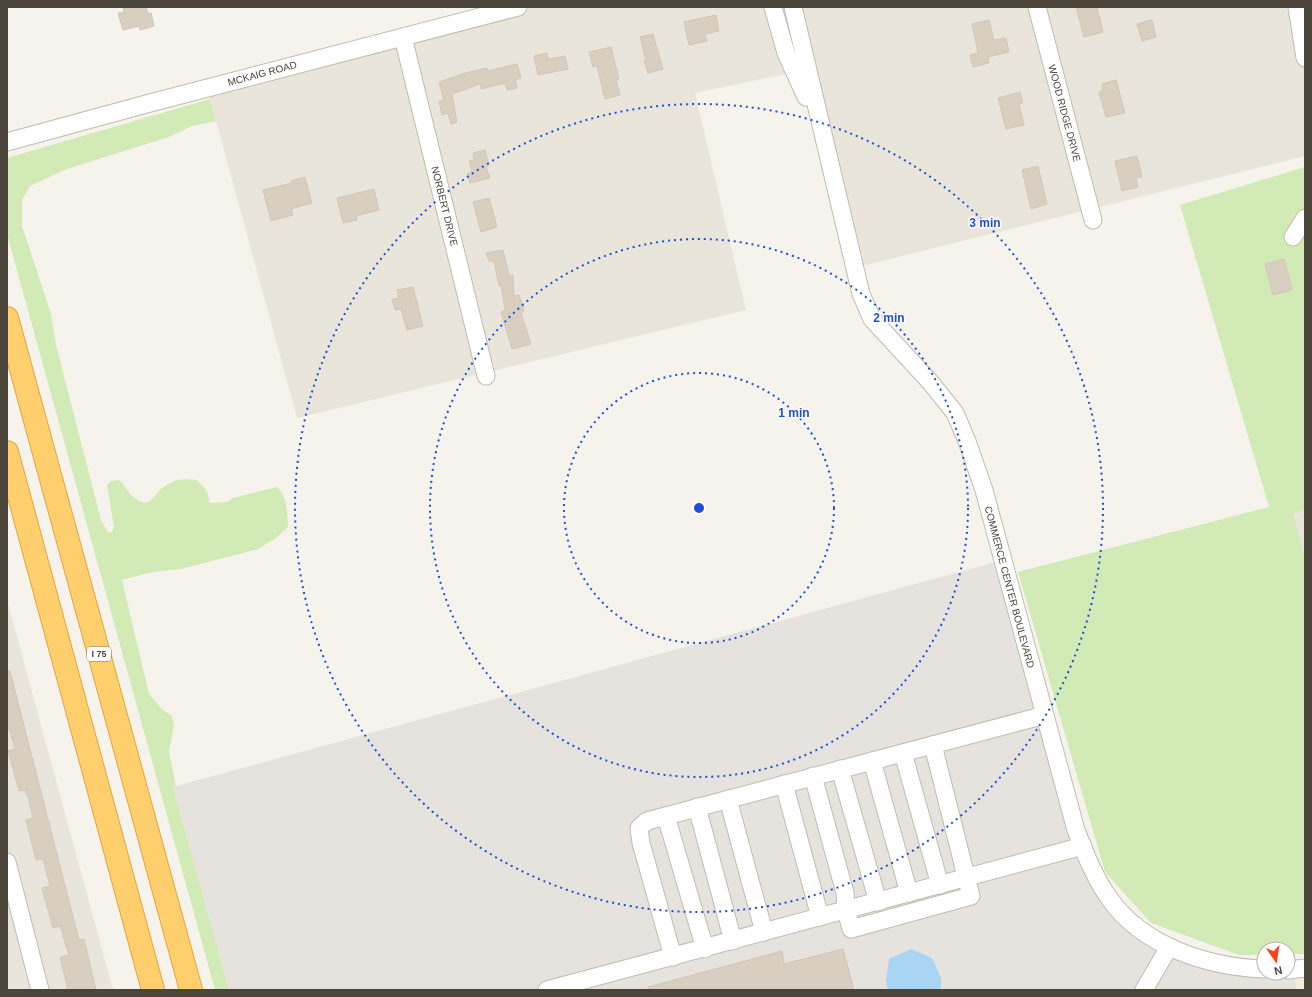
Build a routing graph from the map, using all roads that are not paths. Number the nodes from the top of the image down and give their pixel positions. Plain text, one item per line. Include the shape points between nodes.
1 (518, 7) edge
2 (773, 7) edge
3 (793, 7) edge
4 (1037, 7) edge
5 (1296, 7) edge
6 (403, 37) junction
7 (1305, 58) edge
8 (822, 130) junction
9 (7, 142) edge
10 (1305, 218) edge
11 (1093, 220) dead end
12 (1293, 237) dead end
13 (7, 318) edge
14 (486, 376) dead end
15 (7, 452) edge
16 (1045, 715) junction
17 (933, 745) junction
18 (903, 752) junction
19 (872, 760) junction
20 (840, 769) junction
21 (813, 776) junction
22 (784, 784) junction
23 (728, 799) junction
24 (697, 807) junction
25 (666, 816) junction
26 (1083, 846) junction
27 (7, 862) edge
28 (966, 878) junction
29 (940, 886) junction
30 (909, 894) junction
31 (878, 902) junction
32 (846, 910) junction
33 (820, 917) junction
34 (764, 932) junction
35 (733, 941) junction
36 (1169, 947) junction
37 (705, 949) junction
38 (673, 957) junction
39 (1256, 968) edge
40 (40, 990) edge
41 (153, 990) edge
42 (191, 990) edge
43 (546, 990) edge
44 (1144, 990) edge

1 - 6 street, MCKAIG ROAD
2 - 8 street, COMMERCE CENTER BOULEVARD via 786,53
3 - 8 street, COMMERCE CENTER BOULEVARD
4 - 11 street, WOOD RIDGE DRIVE
5 - 7 street
6 - 9 street, MCKAIG ROAD
6 - 14 street, NORBERT DRIVE
8 - 16 street, COMMERCE CENTER BOULEVARD via 854,268 872,319 950,407 967,442 984,490
10 - 12 street
13 - 42 highway, I 75
15 - 41 highway
16 - 17 street
16 - 26 street, COMMERCE CENTER BOULEVARD via 1076,830
17 - 18 street
17 - 28 street
18 - 19 street
18 - 29 street
19 - 20 street
19 - 30 street
20 - 21 street
20 - 31 street
21 - 22 street
21 - 32 street via 845,893
22 - 23 street
22 - 33 street
23 - 24 street
23 - 34 street
24 - 25 street
24 - 35 street
25 - 37 street
25 - 38 street via 647,821 639,828
26 - 28 street
26 - 36 street, COMMERCE CENTER BOULEVARD via 1091,868 1109,899 1136,927
27 - 40 street
28 - 29 street
28 - 32 street via 971,896 851,929
29 - 30 street
30 - 31 street
31 - 32 street
32 - 33 street
33 - 34 street
34 - 35 street
35 - 37 street
36 - 39 street, COMMERCE CENTER BOULEVARD via 1208,961
36 - 44 street
37 - 38 street
38 - 43 street

